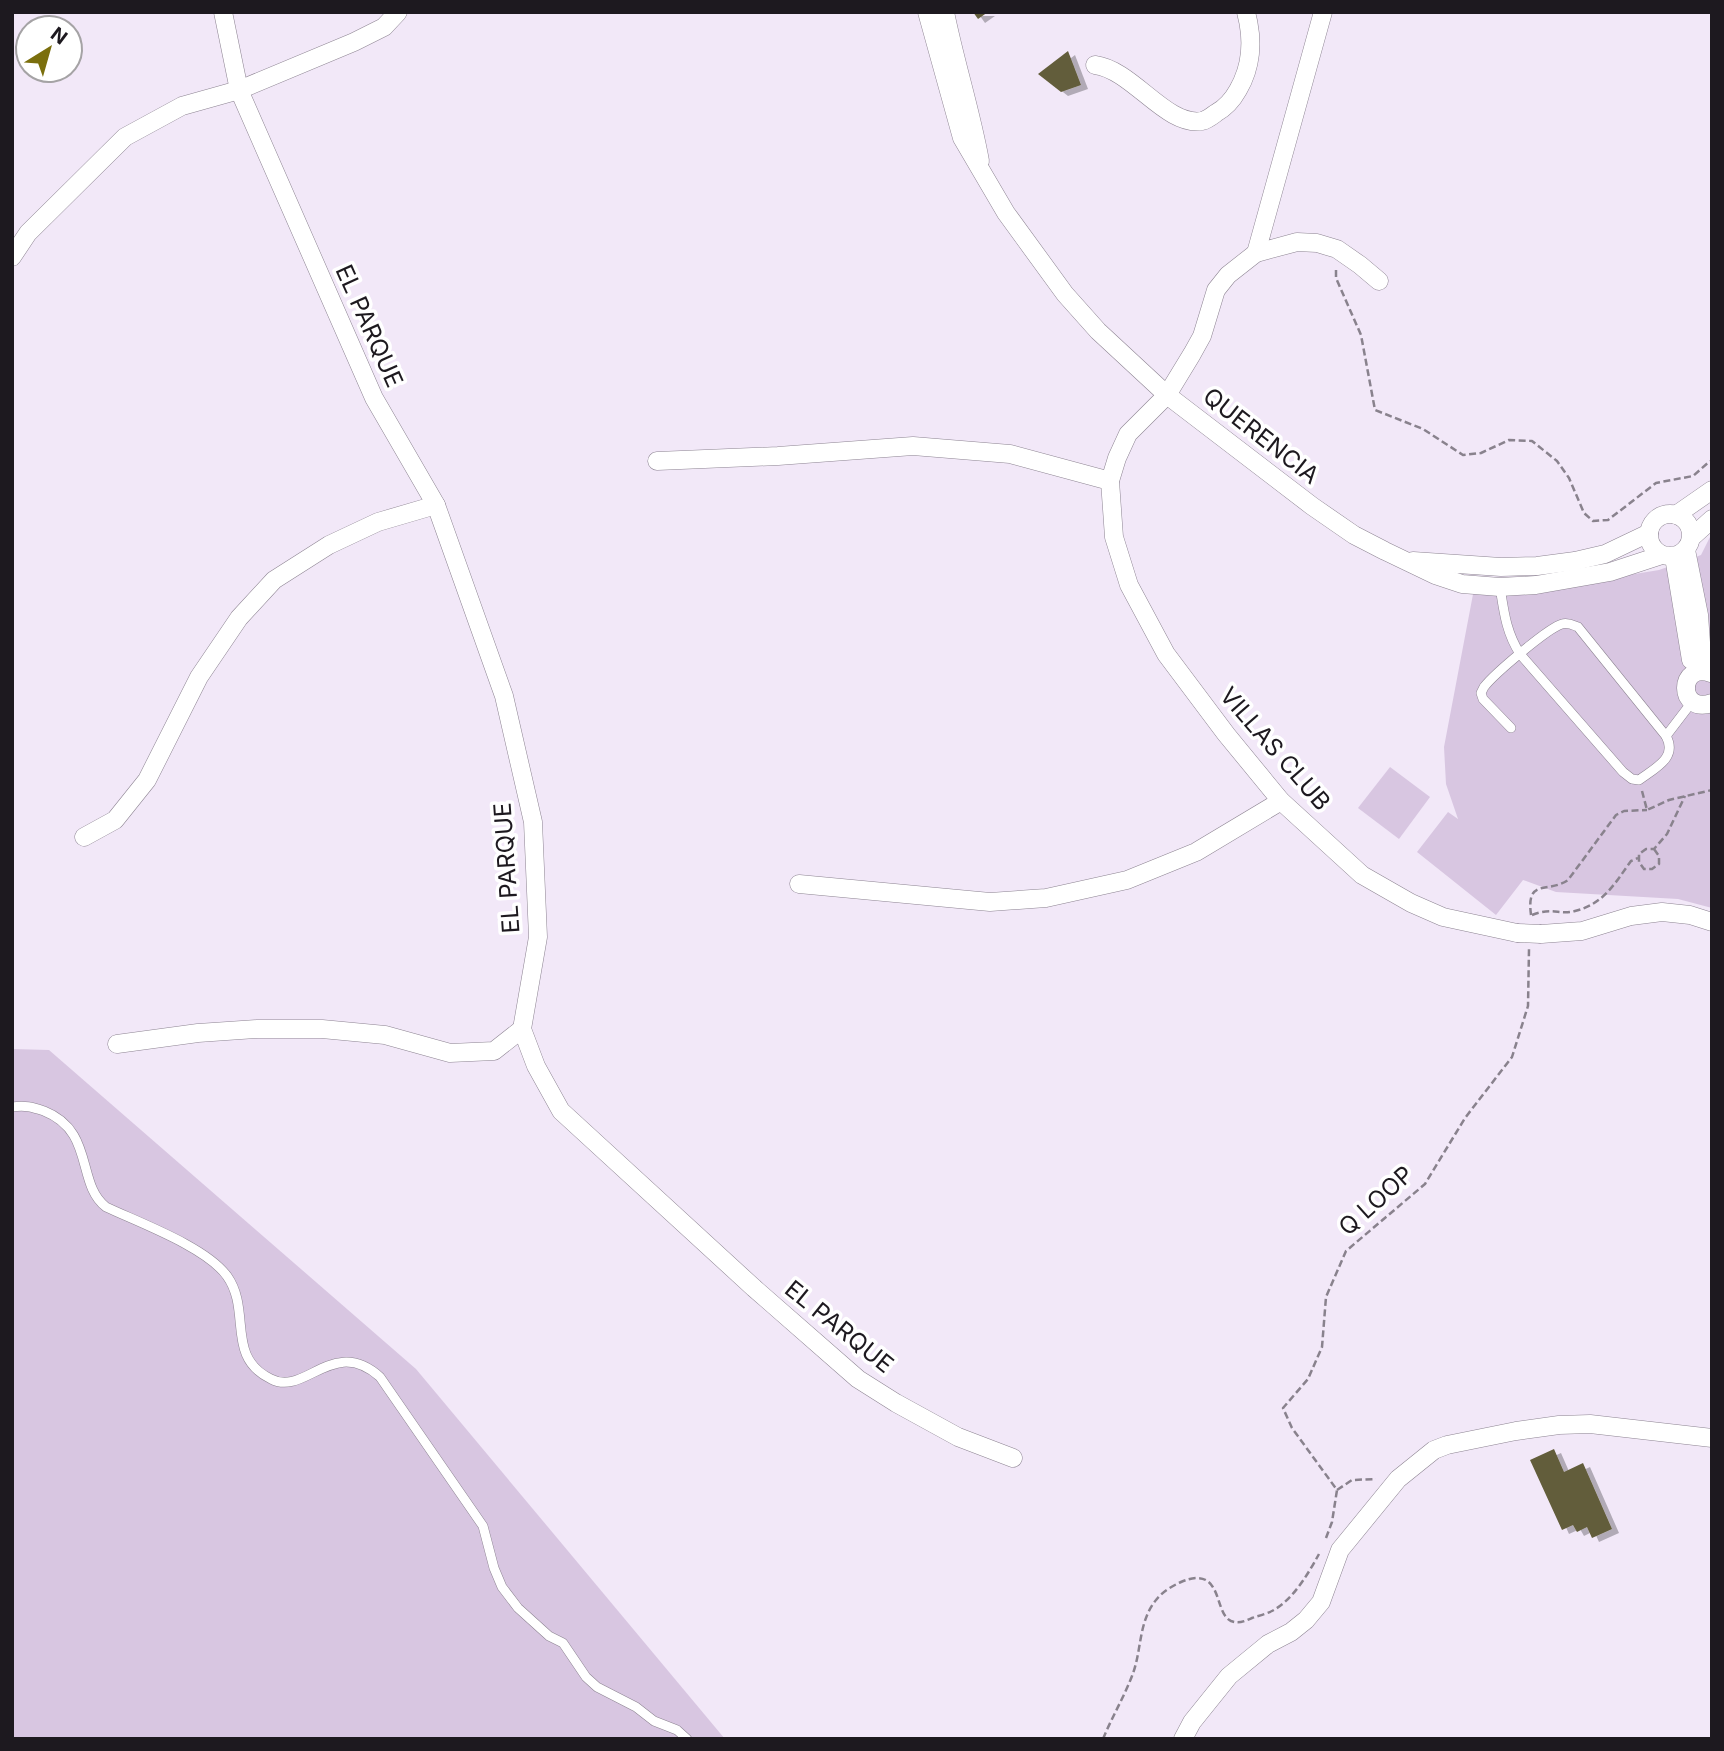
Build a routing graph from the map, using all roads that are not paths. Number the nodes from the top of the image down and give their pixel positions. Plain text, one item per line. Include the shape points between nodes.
1 (223, 12) edge
2 (398, 12) edge
3 (927, 12) edge
4 (945, 12) edge
5 (1246, 12) edge
6 (1323, 12) edge
7 (1095, 65) dead end
8 (239, 90) junction
9 (981, 168) junction
10 (1256, 253) junction
11 (12, 257) edge
12 (1379, 281) dead end
13 (1167, 395) junction
14 (657, 461) dead end
15 (1110, 481) junction
16 (1712, 490) edge
17 (436, 505) junction
18 (1676, 515) junction
19 (1712, 519) edge
20 (1649, 534) junction
21 (1679, 550) junction
22 (1406, 561) junction
23 (1500, 587) junction
24 (1520, 654) junction
25 (1702, 672) edge
26 (1692, 702) junction
27 (1712, 703) edge
28 (1511, 728) dead end
29 (1666, 736) junction
30 (1281, 801) junction
31 (83, 837) dead end
32 (799, 884) dead end
33 (1712, 922) edge
34 (522, 1029) junction
35 (117, 1044) dead end
36 (12, 1107) edge
37 (1712, 1438) edge
38 (1013, 1458) dead end
39 (687, 1739) edge
40 (1182, 1739) edge

1 - 8 street, EL PARQUE
2 - 8 street via 384,27 355,43
3 - 9 street, QUERENCIA via 962,138
4 - 9 street
5 - 7 street via 1251,32 1244,77 1222,110 1203,121 1183,120 1124,76
6 - 10 street
8 - 11 street via 182,106 125,137 28,233
8 - 17 street, EL PARQUE via 374,398
9 - 13 street, QUERENCIA via 1012,222 1065,294
10 - 12 street via 1297,242 1317,243 1337,249
10 - 13 street, VILLAS CLUB via 1216,290 1202,336
13 - 15 street, VILLAS CLUB via 1128,434
13 - 22 street, QUERENCIA via 1312,506 1354,535
14 - 15 street via 913,446 1010,454
15 - 30 street, VILLAS CLUB via 1114,537 1129,585 1147,620 1166,654
16 - 18 street
17 - 31 street via 378,522 275,579 239,618 199,677 147,780 115,820
17 - 34 street, EL PARQUE via 504,696 533,822 538,937
18 - 20 street via 1660,516
18 - 21 street via 1688,523
19 - 21 street, QUERENCIA
20 - 21 street via 1650,544
20 - 22 street, QUERENCIA via 1605,554 1537,566
21 - 23 street, QUERENCIA via 1577,579
21 - 25 street
22 - 23 street, QUERENCIA via 1462,584
23 - 24 lane via 1505,622
24 - 28 lane via 1488,681 1481,693
24 - 29 lane via 1561,624 1578,627
24 - 29 lane via 1632,779 1639,780 1665,761 1671,744
25 - 26 street via 1686,682
26 - 27 street
26 - 29 lane
30 - 32 street via 1196,852 1127,880 1046,898 989,902
30 - 33 street, VILLAS CLUB via 1362,875 1443,917 1529,936 1583,931 1630,916 1662,912
34 - 35 street via 494,1051 483,1052 450,1053 384,1035 321,1029 198,1033
34 - 38 street, EL PARQUE via 561,1111 827,1352 896,1403 958,1437
36 - 39 lane via 26,1104 54,1115 74,1135 96,1199 106,1207 202,1253 225,1273 237,1293 247,1359 255,1369 273,1381 288,1382 345,1360 359,1362 380,1377 483,1526 498,1578 519,1608 563,1643 597,1688
37 - 40 street via 1590,1424 1559,1425 1434,1450 1398,1479 1340,1550 1321,1602 1306,1620 1257,1651 1229,1676

